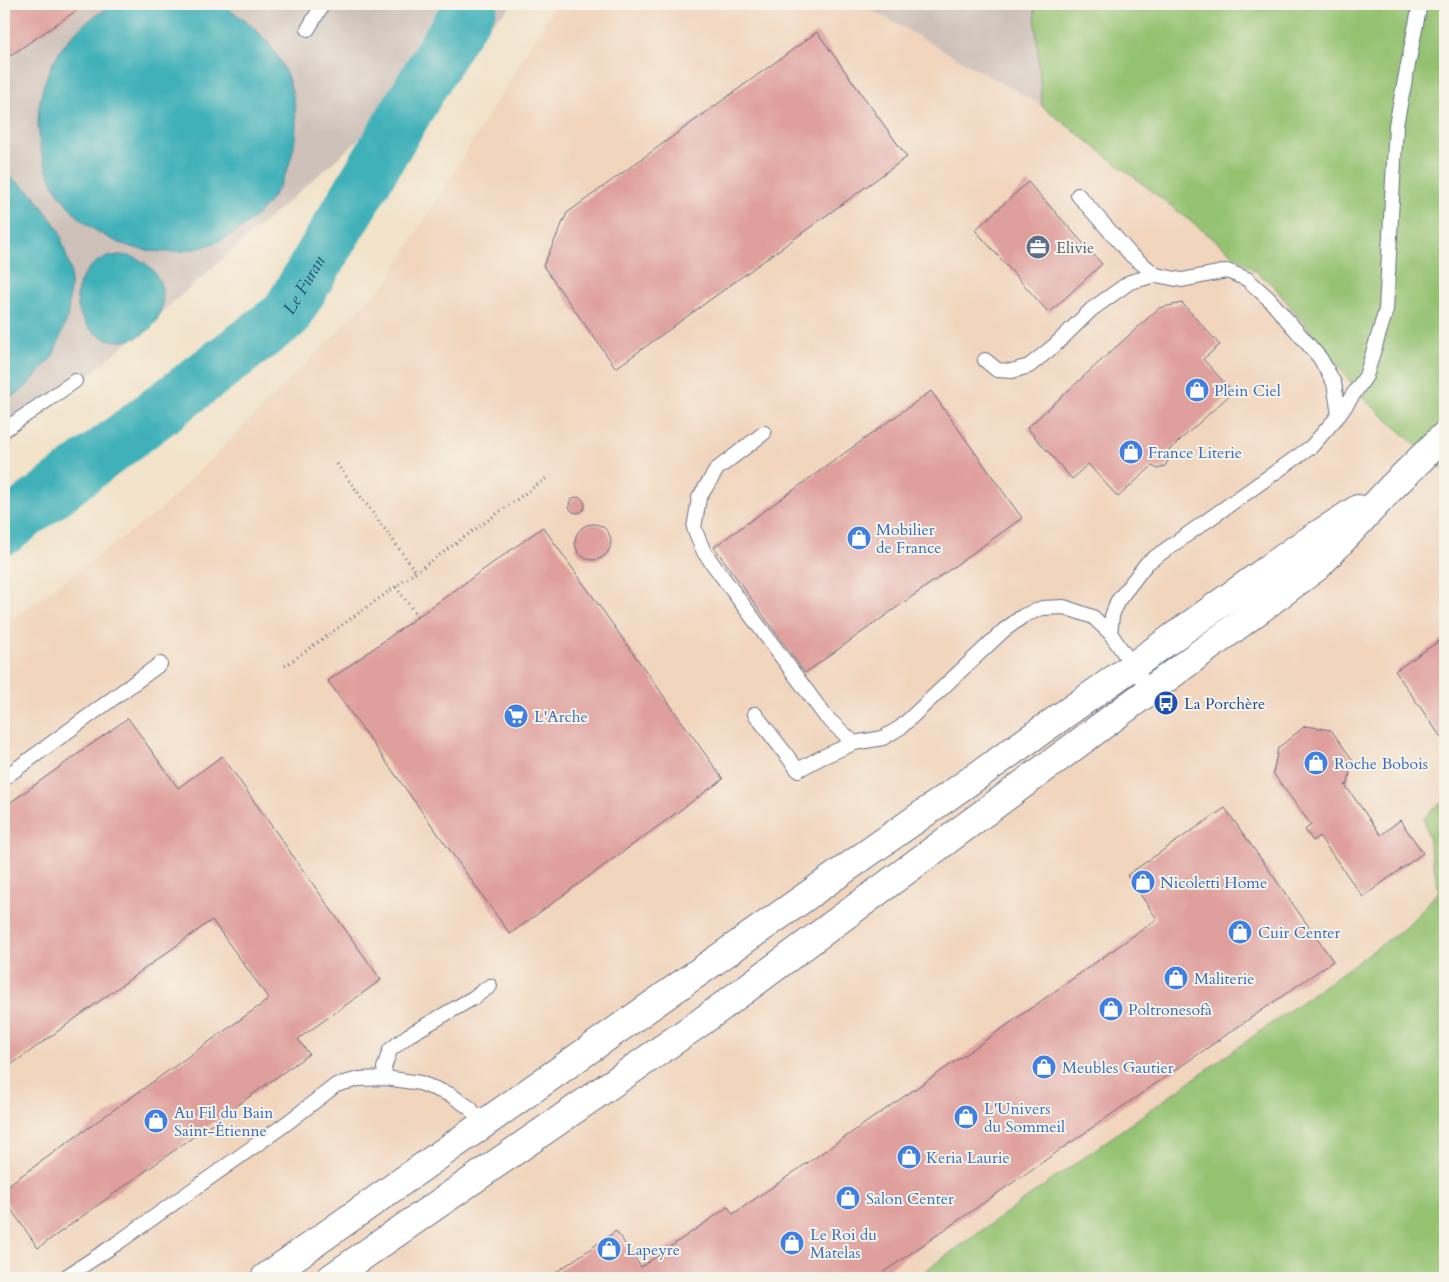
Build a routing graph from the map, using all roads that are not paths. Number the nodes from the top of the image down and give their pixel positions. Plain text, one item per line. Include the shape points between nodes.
1 (322, 4) edge
2 (1420, 4) edge
3 (308, 29) dead end
4 (1078, 195) dead end
5 (1156, 275) junction
6 (985, 360) dead end
7 (75, 381) dead end
8 (1340, 415) junction
9 (4, 430) edge
10 (764, 433) dead end
11 (1445, 434) edge
12 (1391, 488) junction
13 (1110, 633) junction
14 (160, 664) dead end
15 (1133, 666) junction
16 (1150, 691) junction
17 (755, 714) dead end
18 (854, 743) junction
19 (4, 778) edge
20 (490, 986) dead end
21 (386, 1078) junction
22 (483, 1124) junction
23 (64, 1278) edge
24 (265, 1278) edge
25 (331, 1278) edge

1 - 3 lane
2 - 8 lane via 1396,125 1386,310 1366,376
4 - 5 lane via 1131,255
5 - 6 lane via 1130,282 1092,309 1029,366 1012,372 997,370
5 - 8 lane via 1182,280 1228,271 1247,279 1270,299 1320,358 1334,383
7 - 9 lane
8 - 13 lane via 1311,447 1147,563 1117,602
10 - 18 lane via 716,469 698,498 694,528 704,552 820,709
11 - 12 main road
12 - 15 main road via 1299,547
12 - 16 main road via 1317,567
13 - 15 lane
13 - 18 lane via 1093,618 1064,607 1042,608 1022,616 901,726 883,738
14 - 19 lane
15 - 16 lane
15 - 22 main road
16 - 25 main road via 701,1022
17 - 18 lane via 798,770
20 - 21 lane via 390,1050 384,1068
21 - 22 lane via 420,1083 451,1096 470,1108
21 - 23 lane via 359,1079 336,1085
22 - 24 main road

